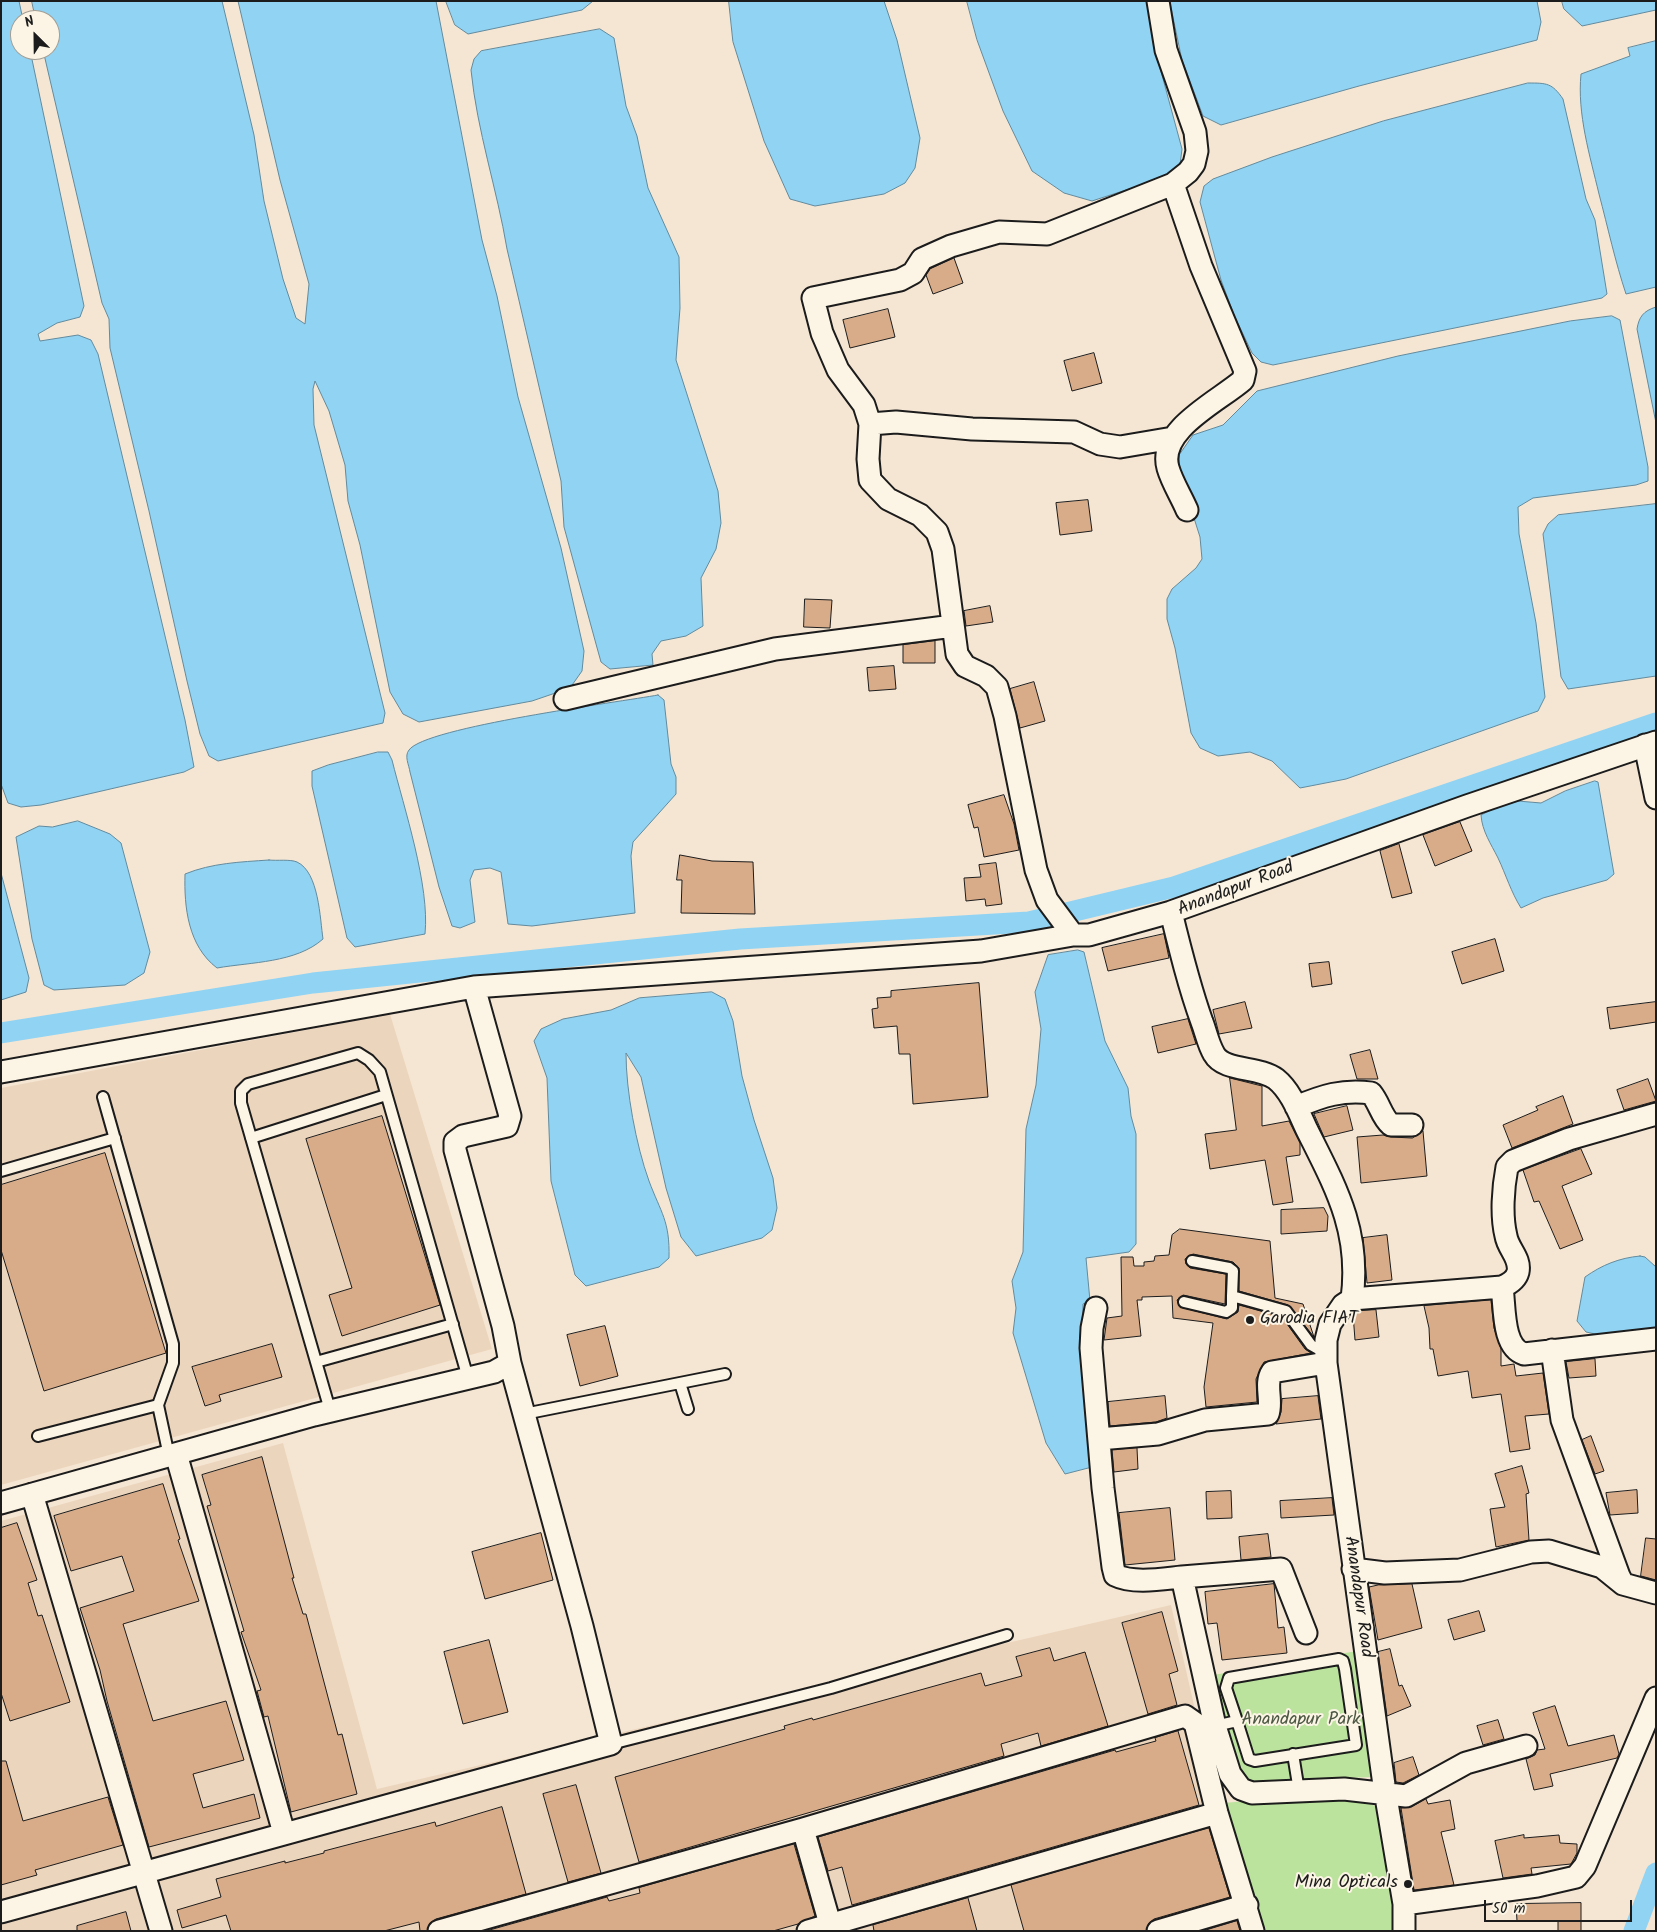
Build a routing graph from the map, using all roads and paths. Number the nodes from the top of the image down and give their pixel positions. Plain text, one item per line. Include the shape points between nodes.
1 (1158, 1) edge
2 (1173, 184) junction
3 (870, 424) junction
4 (1173, 438) junction
5 (1187, 510) dead end
6 (953, 626) junction
7 (565, 699) dead end
8 (1650, 744) edge
9 (1656, 798) edge
10 (1171, 912) junction
11 (1068, 928) junction
12 (474, 986) junction
13 (1, 1072) edge
14 (386, 1096) junction
15 (103, 1097) dead end
16 (1296, 1107) junction
17 (1656, 1114) edge
18 (1412, 1124) dead end
19 (114, 1138) junction
20 (251, 1138) junction
21 (1, 1171) edge
22 (1192, 1261) dead end
23 (1502, 1287) junction
24 (1232, 1296) junction
25 (1352, 1300) junction
26 (1184, 1302) dead end
27 (1096, 1308) dead end
28 (452, 1324) junction
29 (1656, 1339) edge
30 (1552, 1350) junction
31 (1326, 1358) junction
32 (316, 1362) junction
33 (510, 1363) junction
34 (725, 1374) dead end
35 (468, 1378) junction
36 (680, 1383) junction
37 (158, 1405) junction
38 (688, 1409) dead end
39 (330, 1410) junction
40 (524, 1414) junction
41 (38, 1436) dead end
42 (1099, 1439) junction
43 (172, 1455) junction
44 (32, 1494) junction
45 (1, 1503) edge
46 (1353, 1569) junction
47 (1182, 1577) junction
48 (1623, 1584) junction
49 (1656, 1592) edge
50 (1306, 1633) dead end
51 (1007, 1635) dead end
52 (1656, 1698) edge
53 (1372, 1701) junction
54 (1350, 1705) junction
55 (1237, 1721) junction
56 (1215, 1726) junction
57 (611, 1744) junction
58 (1526, 1746) dead end
59 (1293, 1754) junction
60 (1299, 1791) junction
61 (1386, 1792) junction
62 (1217, 1813) junction
63 (803, 1829) junction
64 (284, 1833) junction
65 (144, 1872) junction
66 (1404, 1904) junction
67 (1247, 1905) junction
68 (1, 1912) edge
69 (832, 1928) edge
70 (161, 1931) edge
71 (439, 1931) edge
72 (808, 1931) edge
73 (1158, 1931) edge
74 (1253, 1931) edge
75 (1404, 1931) edge

1 - 2 street via 1166,50 1195,132 1197,151 1194,164
2 - 3 street via 1046,234 999,232 951,246 922,259 913,273 900,280 813,298 822,333 838,370 864,405
2 - 4 street via 1201,266 1245,371 1243,380 1189,420
3 - 4 street via 896,422 972,429 1074,432 1100,444 1120,447
3 - 6 street via 870,480 888,499 920,515 937,532 943,549
4 - 5 street via 1166,452 1168,468
6 - 7 street via 775,649
6 - 11 street via 957,654 965,666 986,676 997,687 1036,870 1047,900
8 - 9 street, Anandapur Road
8 - 10 street, Anandapur Road
10 - 11 street via 1089,934
10 - 16 street, Anandapur Road via 1190,987 1215,1056 1229,1065 1265,1071 1278,1080
11 - 12 street via 981,951
12 - 13 street
12 - 33 street via 510,1116 507,1126 462,1136 455,1142 455,1150
14 - 20 lane
14 - 20 lane via 380,1072 370,1060 358,1053 248,1084 241,1091 240,1103
14 - 28 lane
15 - 19 lane
16 - 18 street via 1328,1094 1363,1092 1371,1094 1380,1104 1383,1118 1391,1125
16 - 25 street, Anandapur Road via 1342,1201 1350,1228 1355,1276
17 - 23 street via 1569,1138 1513,1161 1507,1167 1504,1228 1506,1240 1518,1260 1518,1272 1514,1280
19 - 21 lane
19 - 37 lane via 172,1344 173,1363
20 - 32 lane
22 - 24 lane via 1233,1271
23 - 25 street
23 - 30 street via 1510,1343 1516,1351 1524,1354
24 - 26 lane via 1232,1308 1226,1312
24 - 31 lane via 1286,1311 1311,1345
25 - 31 street, Anandapur Road via 1343,1305 1330,1324
27 - 42 street via 1091,1348
28 - 32 lane
28 - 35 lane
29 - 30 street
30 - 48 street via 1562,1420
31 - 42 street via 1272,1372 1268,1378 1268,1414 1206,1420 1158,1434
31 - 46 street, Anandapur Road
32 - 39 lane
33 - 35 street via 494,1372
33 - 40 street
34 - 36 lane
35 - 39 street
36 - 38 lane
36 - 40 lane
37 - 41 lane
37 - 43 lane
39 - 43 street
40 - 57 street
42 - 47 street via 1115,1574 1154,1580
43 - 44 street
43 - 64 street
44 - 45 street
44 - 65 street
46 - 48 street via 1385,1572 1460,1570 1531,1552 1549,1551 1602,1567
46 - 53 street, Anandapur Road
47 - 50 street via 1281,1569
47 - 56 street
48 - 49 street
51 - 57 lane via 831,1688
52 - 66 street via 1585,1866 1576,1877 1537,1886
53 - 54 lane
53 - 61 street, Anandapur Road
54 - 55 lane via 1345,1669 1339,1659 1229,1678 1226,1688
54 - 59 lane via 1356,1745
55 - 56 lane
55 - 59 lane via 1248,1759 1255,1761
56 - 60 street via 1230,1774 1242,1789 1252,1793
57 - 64 street
58 - 61 street via 1466,1763 1406,1796
59 - 60 lane
60 - 61 street via 1344,1789
61 - 66 street, Anandapur Road
62 - 63 street via 1195,1723 1185,1716
62 - 67 street
62 - 69 street
63 - 69 street
63 - 71 street
64 - 65 street
65 - 68 street
65 - 70 street
66 - 75 street, Anandapur Road
67 - 73 street
67 - 74 street
69 - 72 street

